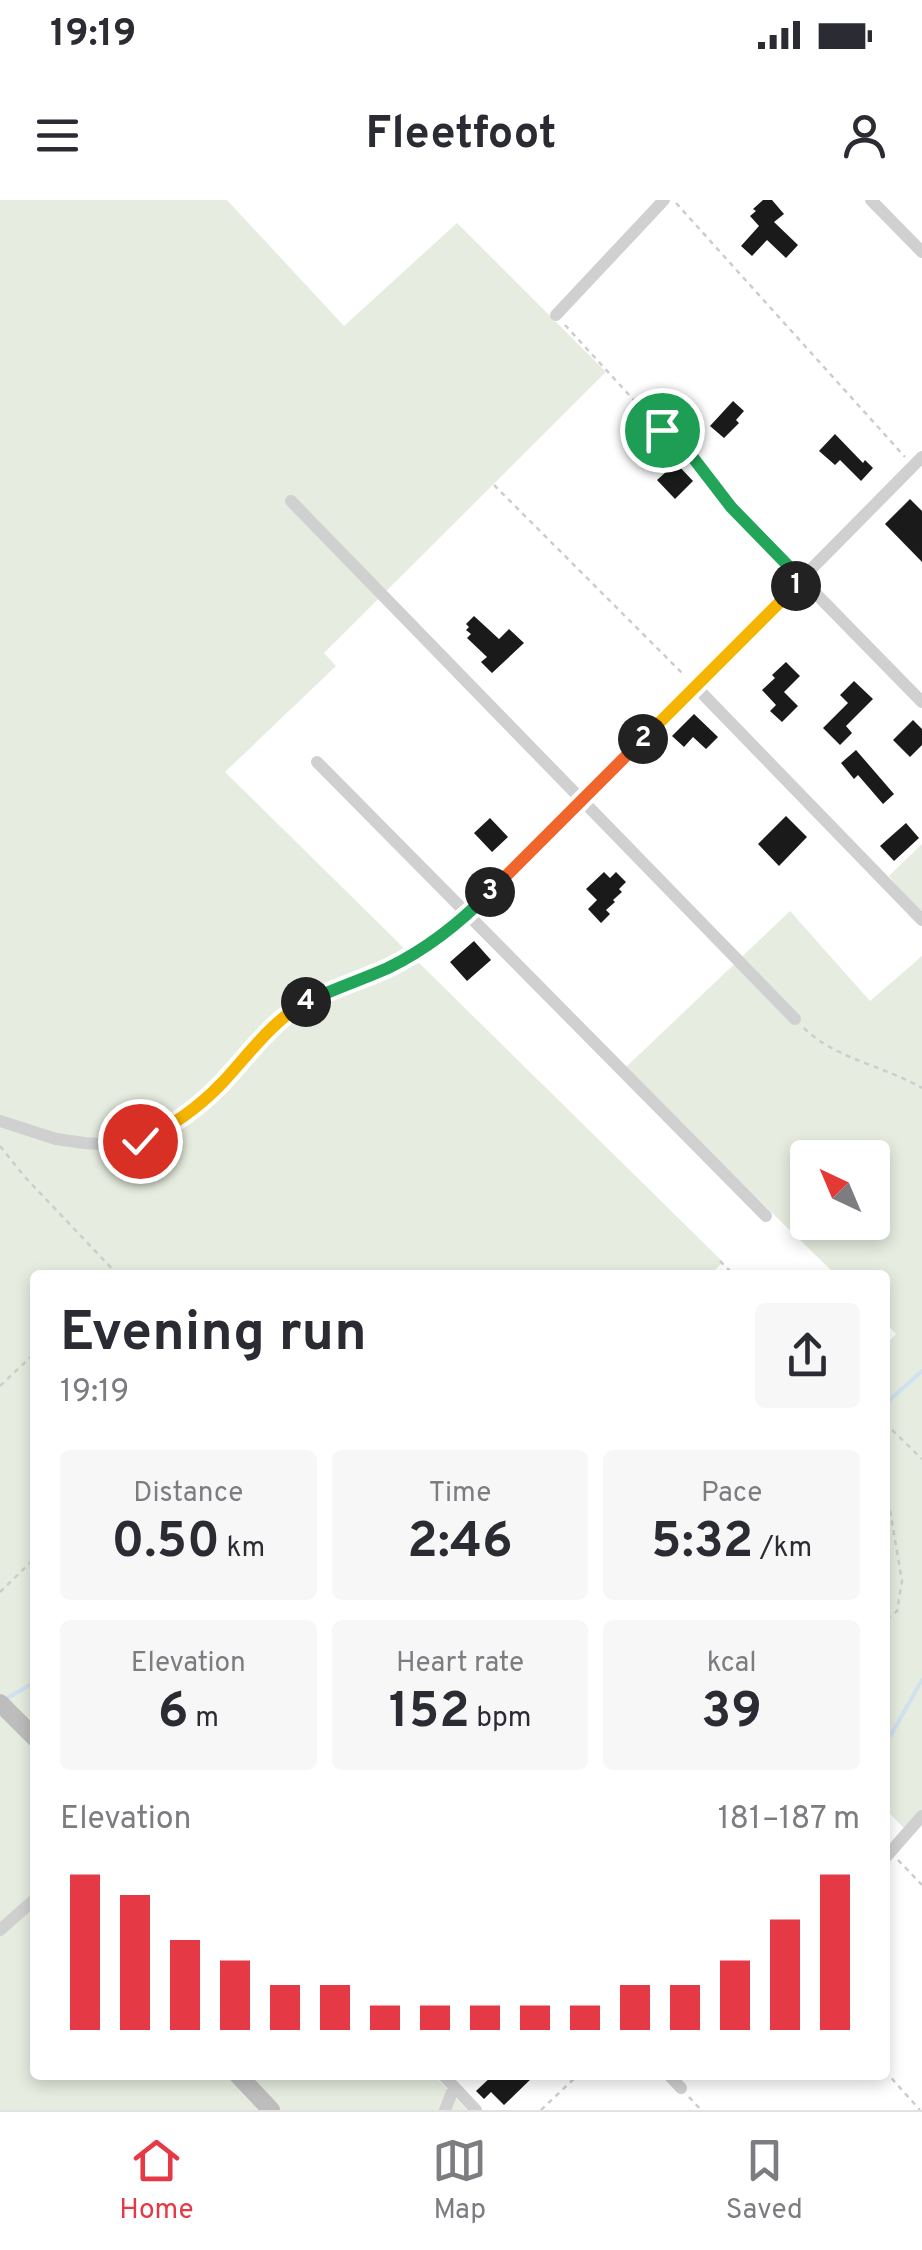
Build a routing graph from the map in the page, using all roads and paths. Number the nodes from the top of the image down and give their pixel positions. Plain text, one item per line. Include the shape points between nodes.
1 (664, 200) edge
2 (672, 200) edge
3 (870, 200) edge
4 (922, 252) edge
5 (556, 315) joint
6 (672, 447) joint
7 (919, 466) edge
8 (494, 485) dead end
9 (291, 501) dead end
10 (802, 580) junction
11 (695, 686) junction
12 (922, 702) edge
13 (317, 762) dead end
14 (582, 801) junction
15 (468, 915) junction
16 (922, 920) edge
17 (795, 1019) joint
18 (922, 1088) edge
19 (0, 1122) edge
20 (1, 1149) edge
21 (766, 1216) dead end
22 (720, 1261) dead end
23 (112, 1270) edge
24 (729, 1270) edge
25 (30, 1357) edge
26 (0, 1386) edge
27 (890, 1428) edge
28 (922, 1459) edge
29 (890, 1511) edge
30 (30, 1563) edge
31 (0, 1592) edge
32 (890, 1616) edge
33 (0, 1703) edge
34 (30, 1733) edge
35 (922, 1816) edge
36 (890, 1853) edge
37 (890, 1857) edge
38 (922, 1886) edge
39 (30, 1903) edge
40 (0, 1930) edge
41 (890, 2077) edge
42 (243, 2080) edge
43 (448, 2080) edge
44 (573, 2080) edge
45 (674, 2080) edge
46 (454, 2087) junction
47 (681, 2088) joint
48 (270, 2110) edge
49 (445, 2110) edge
50 (476, 2110) edge
51 (542, 2110) edge
52 (702, 2110) edge
53 (920, 2110) edge

1 - 5 street
2 - 7 path
3 - 4 street
5 - 6 path
6 - 10 street via 691,455
7 - 10 street
8 - 11 path
9 - 14 street
10 - 11 street
10 - 12 street
11 - 14 street
11 - 16 street
13 - 15 street
14 - 15 street
14 - 17 street
15 - 19 street via 389,967 290,1011 218,1087 167,1129 140,1141 84,1143
15 - 21 street
17 - 18 path via 817,1040
20 - 23 path
22 - 24 path
25 - 26 path
27 - 28 path
29 - 32 path via 902,1582
30 - 31 path
33 - 34 street
35 - 36 street
37 - 38 path
39 - 40 street
41 - 53 path
42 - 48 street
43 - 46 street
44 - 51 path
45 - 47 street
46 - 49 street
46 - 50 street
47 - 52 path

